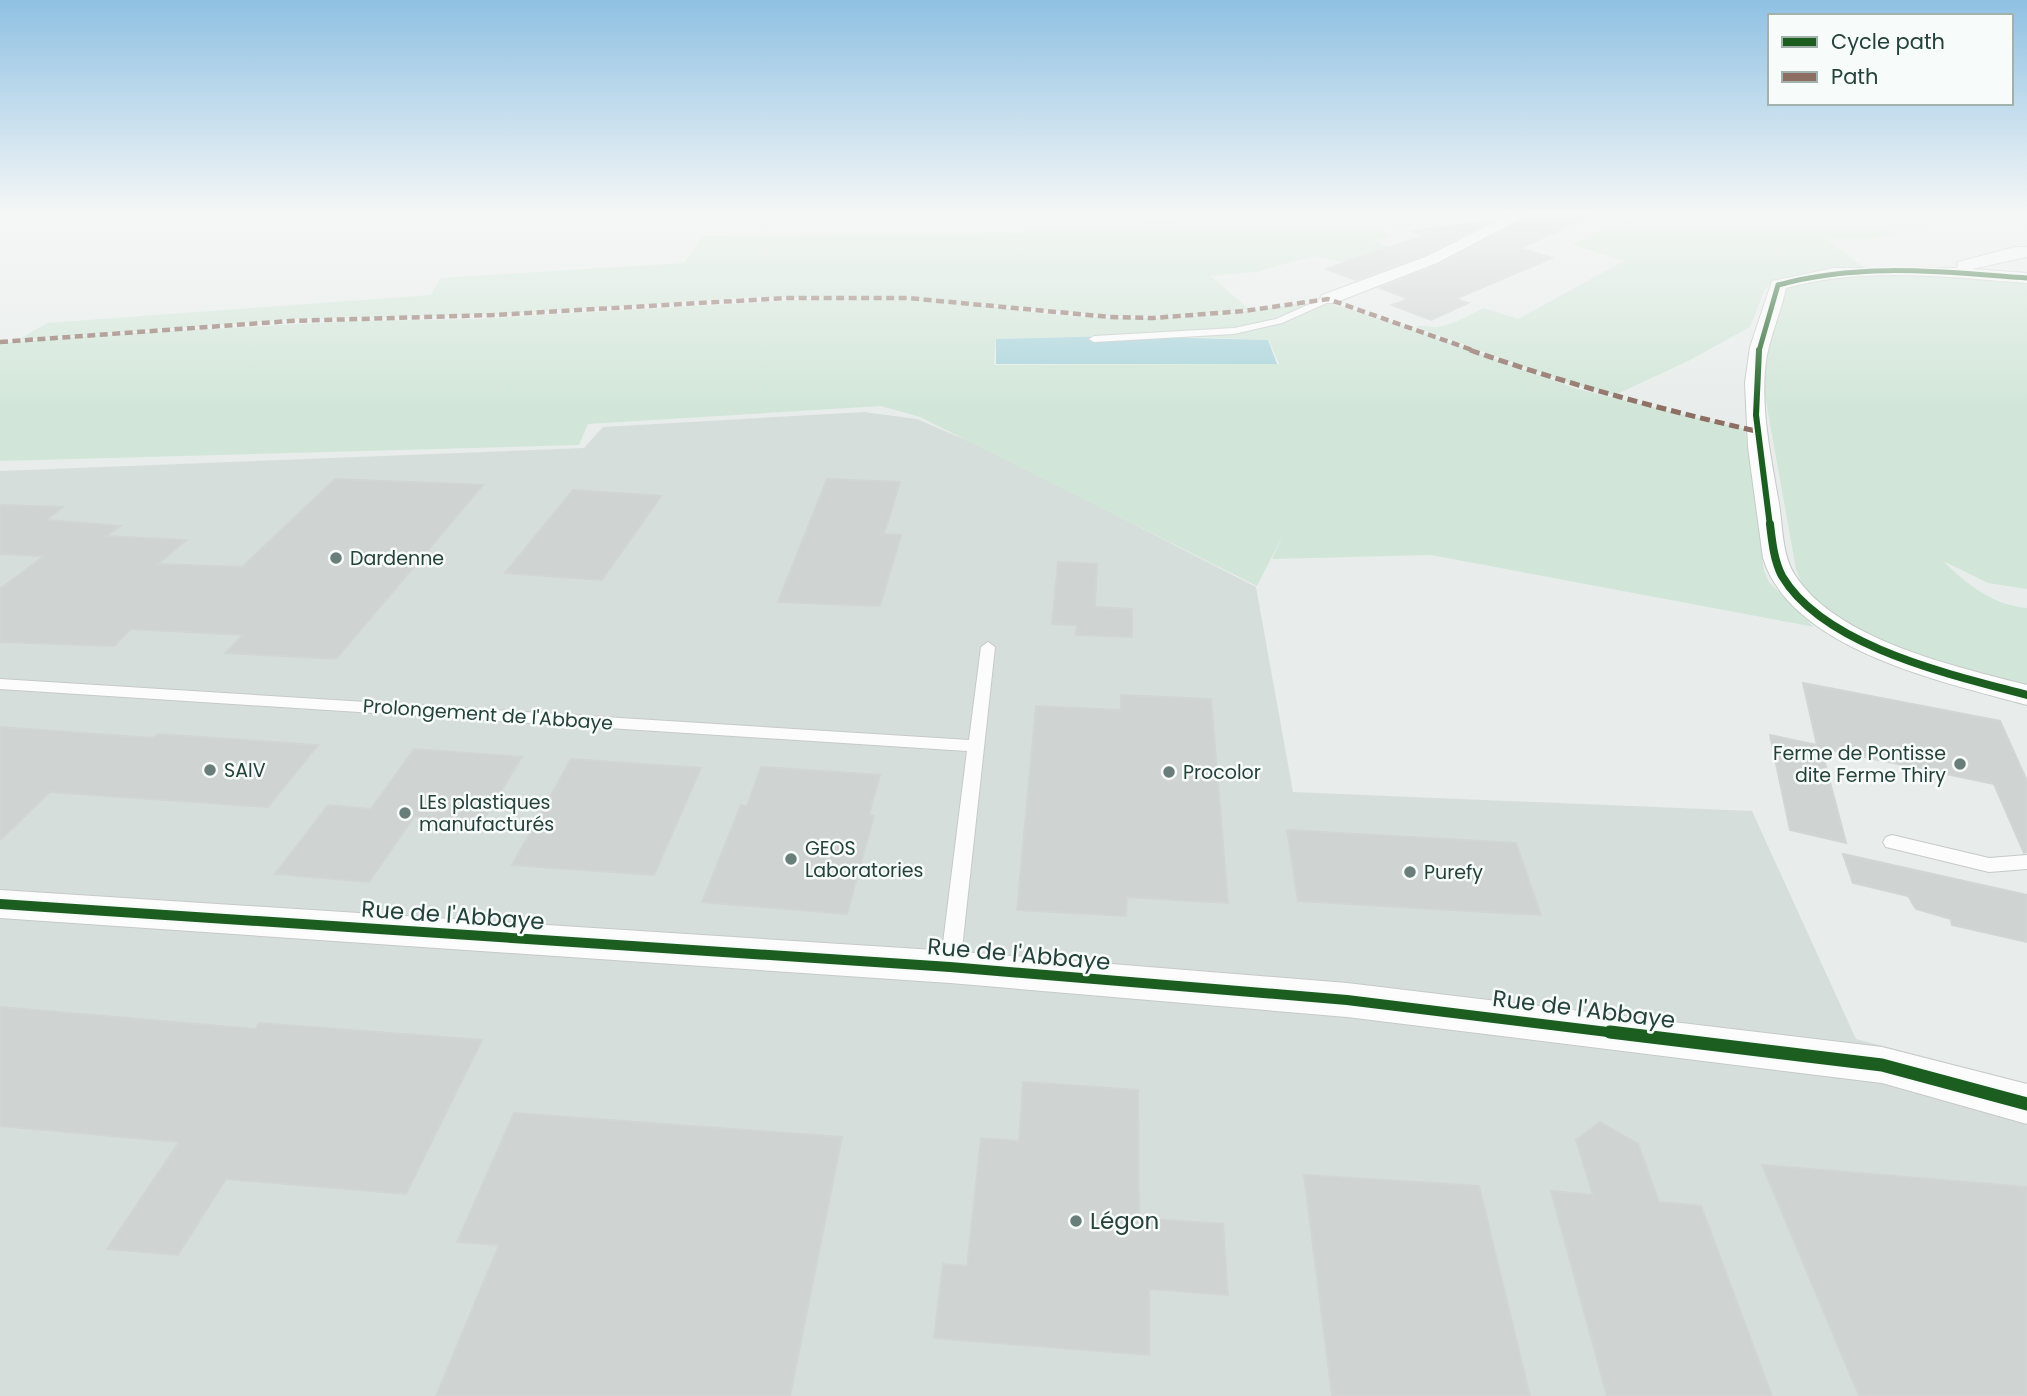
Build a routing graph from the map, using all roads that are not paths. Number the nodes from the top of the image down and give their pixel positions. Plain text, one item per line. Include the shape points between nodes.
1 (1380, 279) edge
2 (1793, 279) edge
3 (1328, 299) joint
4 (1094, 339) dead end
5 (988, 647) dead end
6 (0, 684) edge
7 (2027, 695) edge
8 (976, 746) junction
9 (1892, 842) dead end
10 (2027, 862) edge
11 (0, 904) edge
12 (950, 967) junction
13 (2027, 1104) edge

1 - 3 street
2 - 7 street via 1778,285 1756,365 1756,431 1780,573 1788,586 1833,623 1870,645
3 - 4 lane via 1279,321 1234,331
5 - 8 lane
6 - 8 lane, Prolongement de l'Abbaye
8 - 12 lane
9 - 10 lane via 1989,865
11 - 12 street, Rue de l'Abbaye
12 - 13 street, Rue de l'Abbaye via 1347,1000 1882,1065

